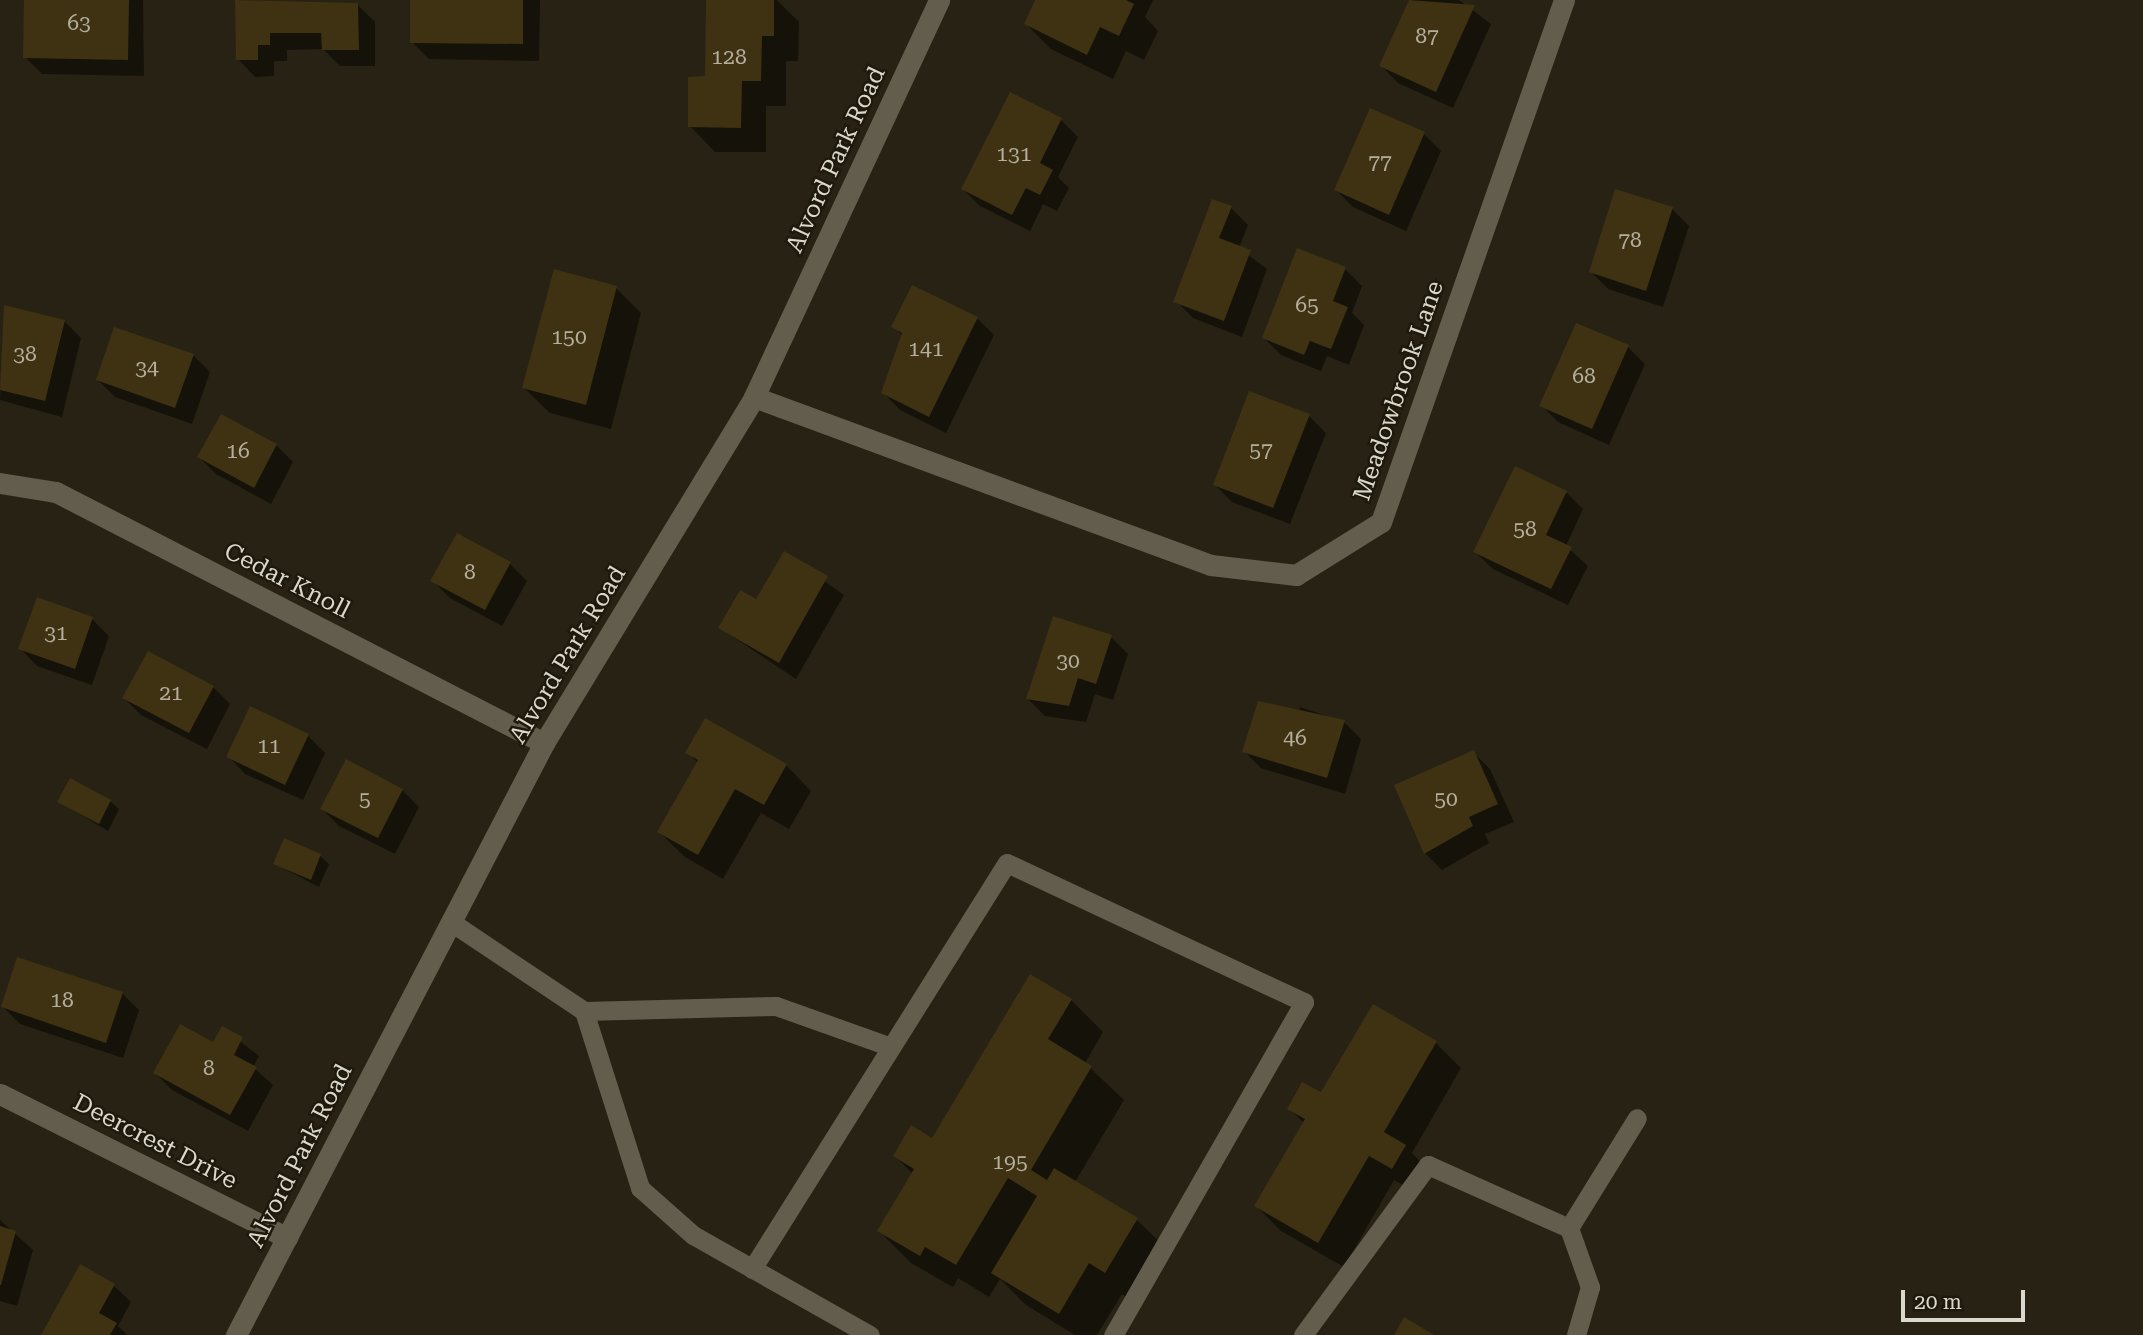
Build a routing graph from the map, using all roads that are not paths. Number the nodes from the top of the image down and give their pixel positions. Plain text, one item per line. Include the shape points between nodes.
1 (939, 0) edge
2 (1564, 0) edge
3 (754, 397) junction
4 (0, 482) edge
5 (544, 743) junction
6 (451, 922) junction
7 (584, 1011) junction
8 (891, 1047) junction
9 (0, 1094) edge
10 (1637, 1118) dead end
11 (1569, 1228) junction
12 (287, 1238) junction
13 (752, 1269) junction
14 (236, 1335) edge
15 (870, 1335) edge
16 (1114, 1335) edge
17 (1303, 1335) edge
18 (1576, 1335) edge

1 - 3 street, Alvord Park Road
2 - 3 street, Meadowbrook Lane via 1381,522 1296,575 1211,565
3 - 5 street, Alvord Park Road
4 - 5 street, Cedar Knoll via 55,492
5 - 6 street, Alvord Park Road
6 - 7 lane
6 - 12 street, Alvord Park Road
7 - 8 lane via 776,1006
7 - 13 lane via 640,1188 693,1235
8 - 13 lane
8 - 16 lane via 1007,863 1304,1002
9 - 12 street, Deercrest Drive
10 - 11 lane
11 - 17 lane via 1428,1165
11 - 18 lane via 1590,1287
12 - 14 street, Alvord Park Road
13 - 15 lane

